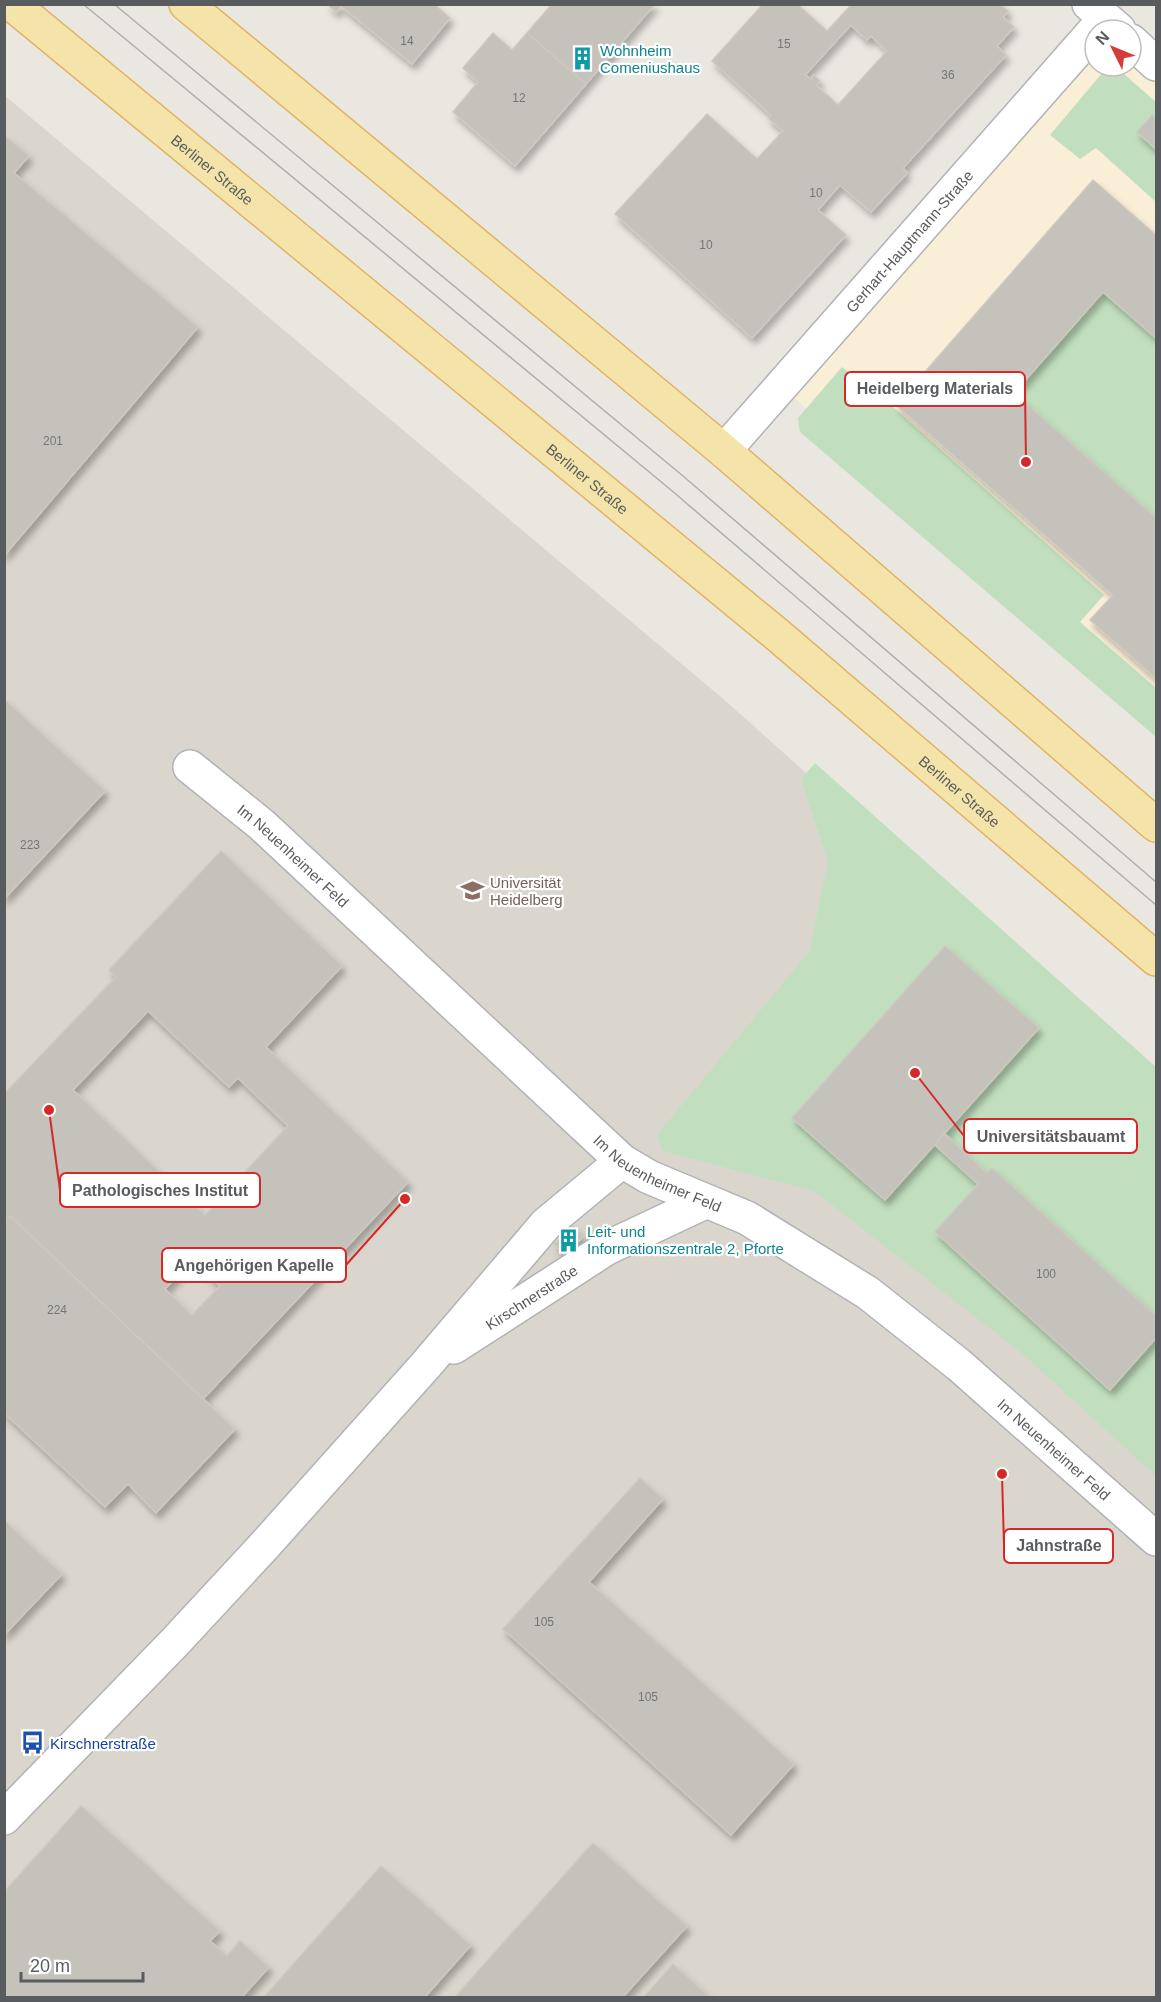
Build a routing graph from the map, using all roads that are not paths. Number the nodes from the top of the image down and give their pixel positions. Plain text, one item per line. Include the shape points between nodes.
1 (12, 4) edge
2 (186, 4) edge
3 (1083, 44) edge
4 (1143, 52) edge
5 (1156, 64) edge
6 (724, 452) junction
7 (190, 767) dead end
8 (1156, 825) edge
9 (1156, 959) edge
10 (622, 1161) junction
11 (705, 1202) junction
12 (425, 1366) junction
13 (1156, 1539) edge
14 (4, 1818) edge

1 - 9 main road, Berliner Straße via 780,637
2 - 6 main road
3 - 6 street, Gerhart-Hauptmann-Straße
4 - 5 street
6 - 8 main road
7 - 10 street, Im Neuenheimer Feld via 262,825
10 - 11 street, Im Neuenheimer Feld
10 - 12 street, Kirschnerstraße via 546,1224
11 - 12 street, Kirschnerstraße via 607,1248
11 - 13 street, Im Neuenheimer Feld via 747,1218 868,1293 959,1365
12 - 14 street, Kirschnerstraße via 187,1629

